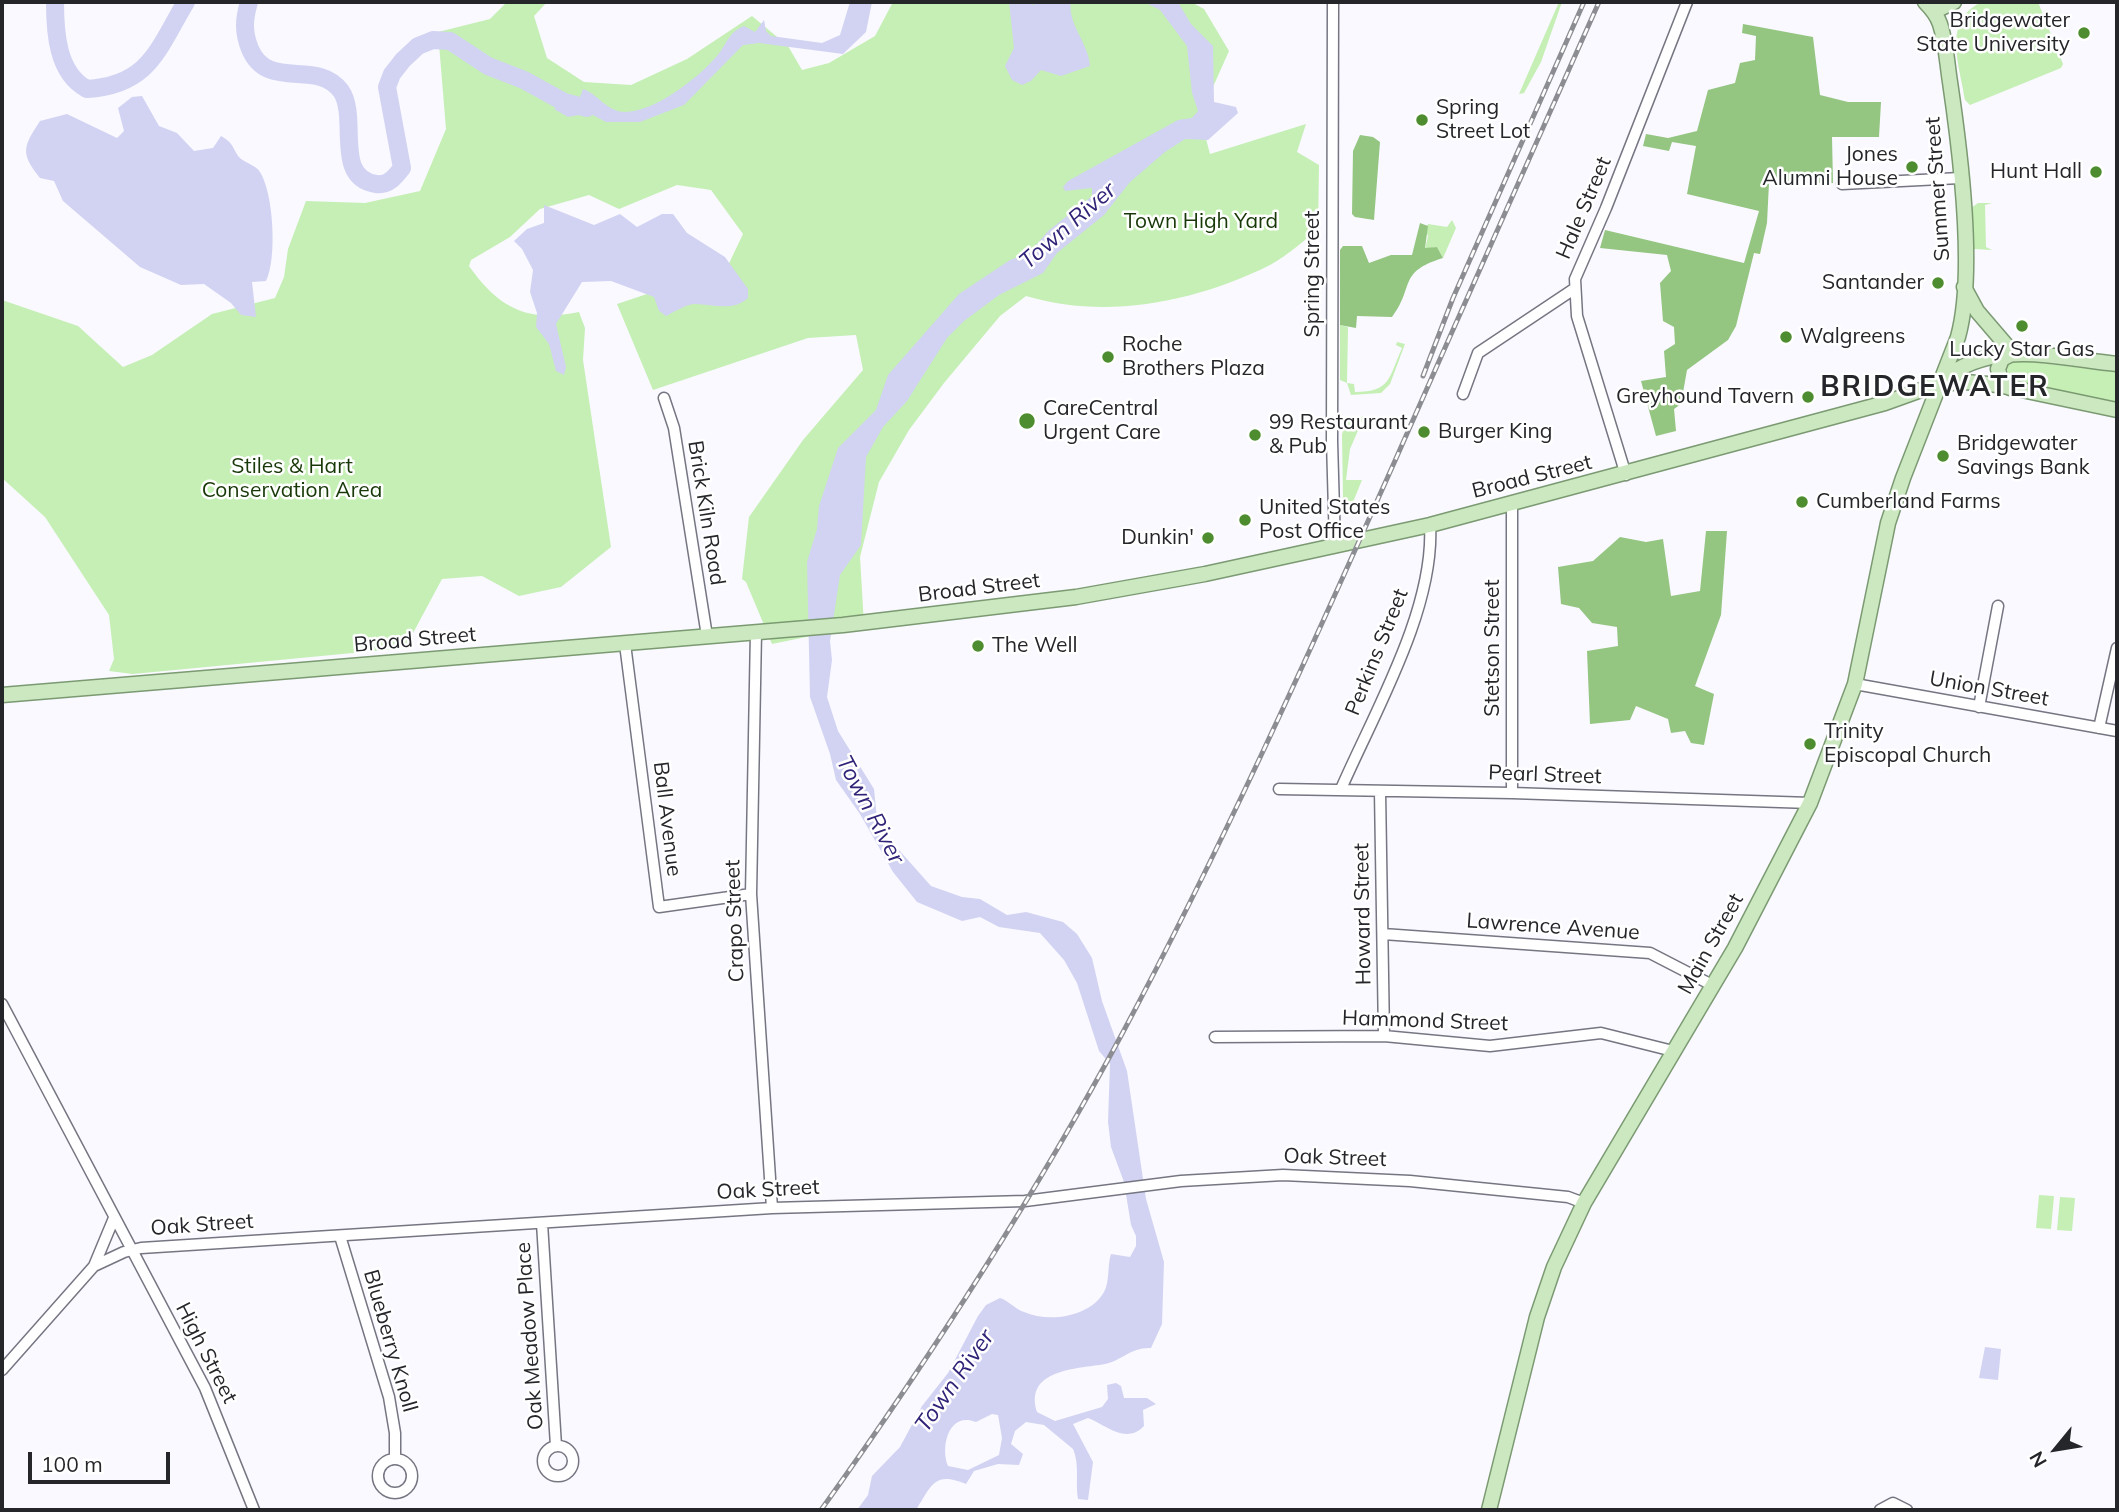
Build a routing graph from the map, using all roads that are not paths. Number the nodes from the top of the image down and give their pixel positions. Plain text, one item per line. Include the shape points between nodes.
1 (1333, 2) edge
2 (1686, 2) edge
3 (1954, 2) edge
4 (1930, 7) edge
5 (1960, 178) junction
6 (1842, 184) dead end
7 (1964, 287) junction
8 (1574, 289) junction
9 (2013, 353) junction
10 (2117, 364) edge
11 (1938, 384) junction
12 (2011, 388) junction
13 (1462, 394) dead end
14 (664, 398) dead end
15 (2117, 410) edge
16 (1626, 475) junction
17 (1512, 504) junction
18 (1430, 525) junction
19 (1335, 546) junction
20 (1998, 606) dead end
21 (756, 632) junction
22 (707, 636) junction
23 (625, 644) junction
24 (2117, 648) edge
25 (1855, 684) junction
26 (2, 695) edge
27 (1979, 708) junction
28 (2099, 728) junction
29 (2117, 731) edge
30 (1279, 789) dead end
31 (1341, 789) junction
32 (1380, 791) junction
33 (1512, 793) junction
34 (1810, 803) junction
35 (751, 894) junction
36 (1383, 934) junction
37 (1712, 985) junction
38 (2, 1004) edge
39 (1214, 1037) dead end
40 (1384, 1037) junction
41 (1673, 1051) junction
42 (1584, 1203) junction
43 (772, 1208) junction
44 (114, 1218) junction
45 (542, 1223) junction
46 (340, 1236) junction
47 (131, 1250) junction
48 (94, 1266) junction
49 (2, 1370) edge
50 (556, 1446) dead end
51 (395, 1458) dead end
52 (254, 1510) edge
53 (1489, 1510) edge
54 (1880, 1510) edge
55 (1907, 1510) edge

1 - 19 street, Spring Street
2 - 8 street, Hale Street
3 - 4 main road, Summer Street
4 - 5 main road, Summer Street via 1944,46
5 - 6 street
5 - 7 main road, Summer Street
7 - 9 main road via 1977,311
7 - 11 main road, Summer Street via 1958,337
8 - 13 street via 1478,353
8 - 16 street, Hale Street via 1577,316
9 - 10 main road
9 - 11 main road via 1977,359
9 - 12 main road via 2002,359 1998,369 2001,381
11 - 12 main road
11 - 16 main road, Broad Street
11 - 25 main road, Main Street via 1888,523
12 - 15 main road
14 - 22 street, Brick Kiln Road via 674,429
16 - 17 main road, Broad Street
17 - 18 main road, Broad Street
17 - 33 street, Stetson Street
18 - 19 main road, Broad Street
18 - 31 street, Perkins Street via 1426,576 1416,615
19 - 21 main road, Broad Street via 1098,593
20 - 27 street
21 - 22 main road, Broad Street
21 - 35 street, Crapo Street
22 - 23 main road, Broad Street
23 - 26 main road, Broad Street
23 - 35 street, Ball Avenue via 659,907
24 - 28 street
25 - 27 street, Union Street
25 - 34 main road, Main Street
27 - 28 street, Union Street
28 - 29 street, Union Street
30 - 31 street, Pearl Street
31 - 32 street, Pearl Street
32 - 33 street, Pearl Street
32 - 36 street, Howard Street
33 - 34 street, Pearl Street
34 - 37 main road, Main Street
35 - 43 street, Crapo Street
36 - 37 street, Lawrence Avenue via 1650,953
36 - 40 street, Howard Street
37 - 41 main road, Main Street
38 - 44 street, High Street
39 - 40 street, Hammond Street
40 - 41 street, Hammond Street via 1507,1045 1601,1033
41 - 42 main road, Main Street
42 - 43 street, Oak Street via 1568,1197 1410,1181 1283,1175 1025,1201
42 - 53 main road, Main Street via 1537,1317
43 - 45 street, Oak Street
44 - 47 street, High Street
44 - 48 street
45 - 46 street, Oak Street
45 - 50 street, Oak Meadow Place
46 - 47 street, Oak Street
46 - 51 street, Blueberry Knoll via 389,1397
47 - 48 street, Oak Street
47 - 52 street, High Street via 205,1388
48 - 49 street, Oak Street
54 - 55 street via 1893,1503

